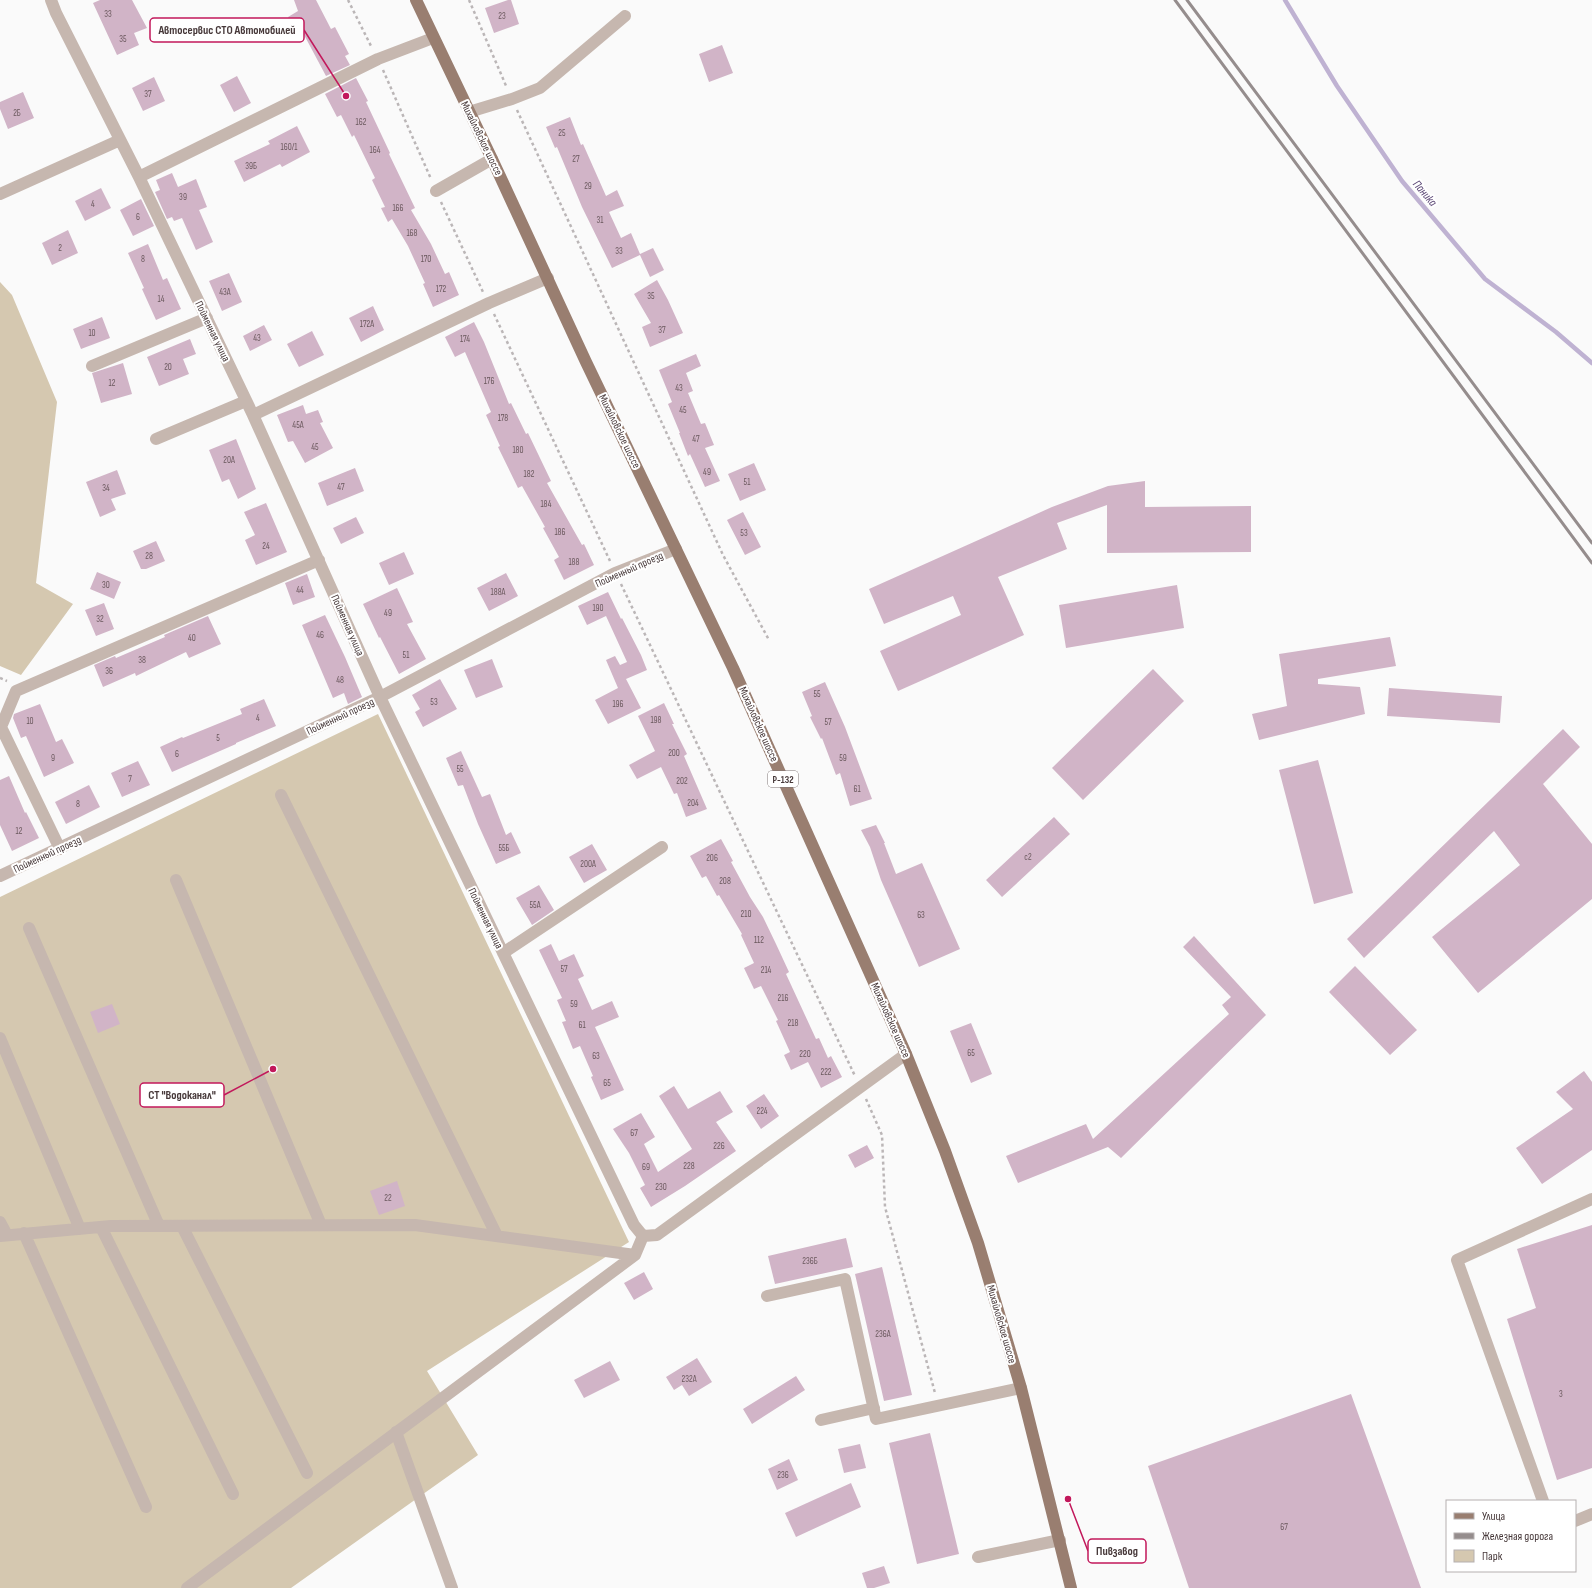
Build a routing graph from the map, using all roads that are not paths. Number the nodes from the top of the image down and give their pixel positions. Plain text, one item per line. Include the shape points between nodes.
1 (52, 0) edge
2 (416, 0) edge
3 (625, 16) dead end
4 (433, 38) junction
5 (469, 112) junction
6 (120, 140) junction
7 (492, 160) junction
8 (139, 177) junction
9 (436, 191) road end
10 (0, 194) edge
11 (548, 278) junction
12 (207, 318) junction
13 (92, 366) dead end
14 (246, 401) junction
15 (253, 415) junction
16 (156, 438) dead end
17 (676, 549) junction
18 (319, 560) junction
19 (380, 697) junction
20 (282, 795) dead end
21 (662, 847) dead end
22 (60, 849) junction
23 (0, 876) edge
24 (176, 880) dead end
25 (29, 928) dead end
26 (503, 953) junction
27 (0, 1038) edge
28 (906, 1054) junction
29 (1592, 1199) edge
30 (0, 1222) edge
31 (321, 1225) junction
32 (159, 1226) junction
33 (182, 1226) junction
34 (101, 1227) junction
35 (80, 1228) junction
36 (24, 1234) junction
37 (3, 1235) edge
38 (497, 1236) junction
39 (643, 1236) junction
40 (635, 1255) junction
41 (767, 1296) dead end
42 (1021, 1388) junction
43 (874, 1408) junction
44 (821, 1420) dead end
45 (396, 1432) junction
46 (307, 1473) dead end
47 (233, 1494) dead end
48 (1543, 1500) edge
49 (146, 1507) dead end
50 (1592, 1514) edge
51 (1576, 1521) edge
52 (1060, 1540) junction
53 (978, 1557) dead end
54 (186, 1588) edge
55 (452, 1588) edge
56 (1072, 1588) edge

1 - 6 street, Пойменная улица via 56,13
2 - 4 main road, Михайловское шоссе / Р-132
3 - 5 street via 540,88
4 - 5 main road, Михайловское шоссе / Р-132
4 - 8 street via 378,59
5 - 7 main road, Михайловское шоссе / Р-132
6 - 8 street, Пойменная улица
6 - 10 street
7 - 9 street
7 - 11 main road, Михайловское шоссе / Р-132
8 - 12 street, Пойменная улица
11 - 15 street via 489,303
11 - 17 main road, Михайловское шоссе / Р-132
12 - 13 street
12 - 14 street, Пойменная улица
14 - 15 street, Пойменная улица
14 - 16 street
15 - 18 street, Пойменная улица
17 - 19 street, Пойменный проезд via 615,573
17 - 28 main road, Михайловское шоссе / Р-132
18 - 19 street, Пойменная улица
18 - 22 street via 16,691 2,727
19 - 22 street, Пойменный проезд
19 - 26 street, Пойменная улица
20 - 38 street
21 - 26 street
22 - 23 street, Пойменный проезд
24 - 31 street
25 - 32 street
26 - 39 street, Пойменная улица via 634,1225
27 - 35 street
28 - 39 street via 657,1235
28 - 42 main road, Михайловское шоссе / Р-132 via 978,1243
29 - 48 street via 1457,1260
30 - 37 street
31 - 33 street
31 - 38 street via 415,1225
32 - 33 street
32 - 34 street
33 - 46 street
34 - 35 street
34 - 47 street
35 - 36 street
36 - 37 street
36 - 49 street
38 - 40 street
39 - 40 street
40 - 45 street
41 - 43 street via 845,1279
42 - 43 street via 876,1419
42 - 52 main road, Михайловское шоссе / Р-132
43 - 44 street
45 - 54 street
45 - 55 street
50 - 51 street
52 - 53 street
52 - 56 main road, Михайловское шоссе / Р-132

